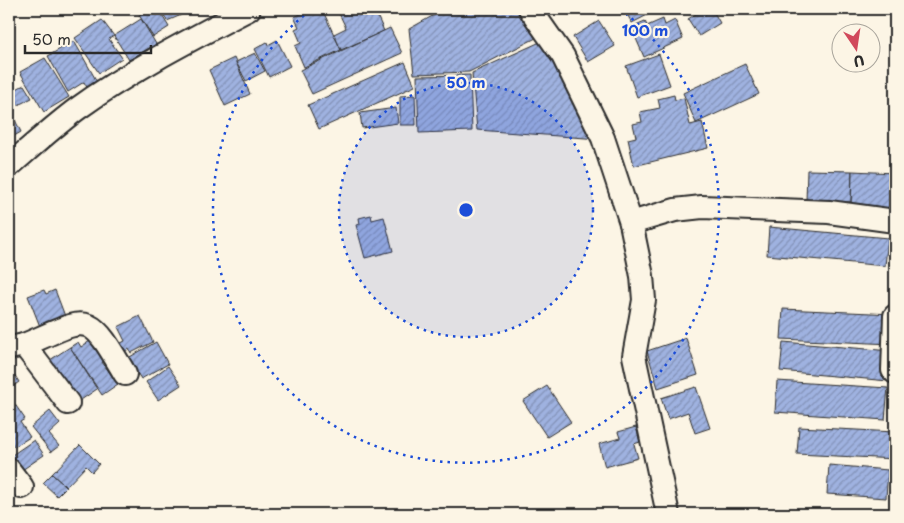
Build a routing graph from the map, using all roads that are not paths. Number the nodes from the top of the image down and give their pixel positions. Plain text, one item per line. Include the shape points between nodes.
1 (249, 9) edge
2 (530, 9) edge
3 (9, 166) edge
4 (895, 221) edge
5 (631, 223) junction
6 (895, 316) edge
7 (16, 347) edge
8 (895, 372) edge
9 (125, 374) dead end
10 (68, 403) dead end
11 (668, 514) edge

1 - 3 street via 151,61 107,89 76,110
2 - 5 street via 563,56 603,138
4 - 5 street via 829,212 702,207 674,210
5 - 11 street via 644,300 635,345 636,371
6 - 8 street
7 - 9 street via 70,325 84,323 100,333
7 - 10 street

